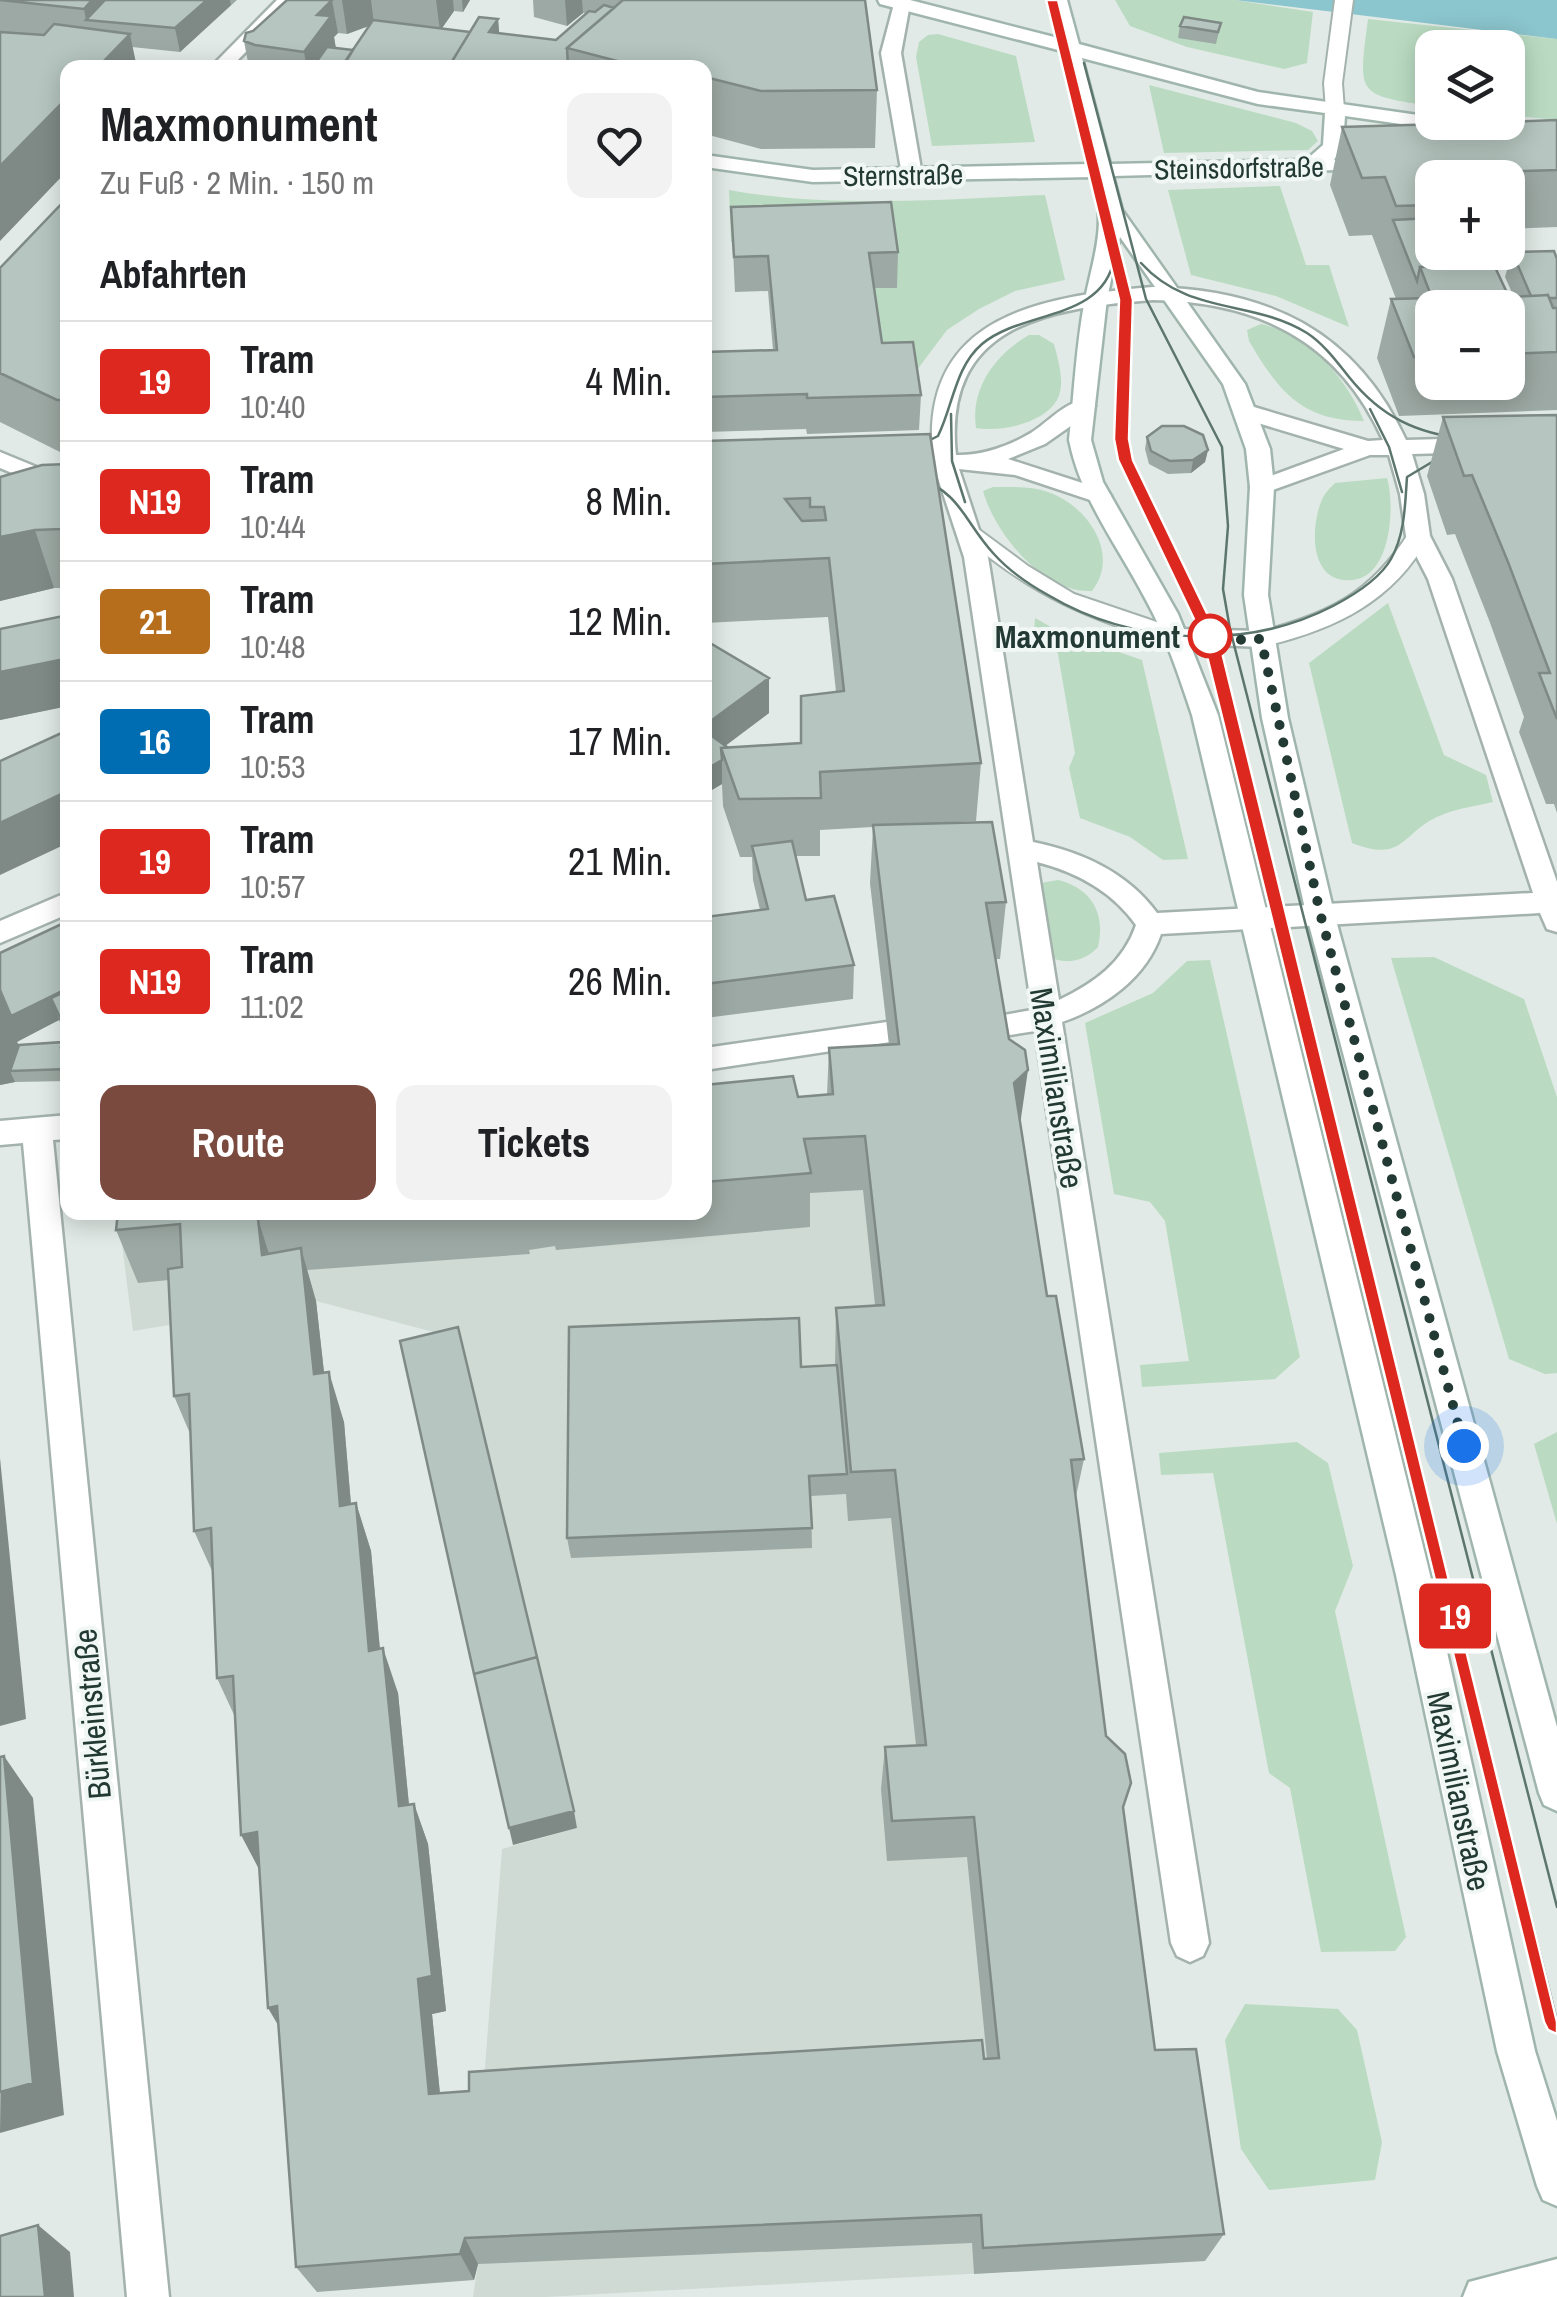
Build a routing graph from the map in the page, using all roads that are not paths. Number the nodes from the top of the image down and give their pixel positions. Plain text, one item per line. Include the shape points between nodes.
1 (288, 0) edge
2 (894, 2) edge
3 (1059, 5) edge
4 (1342, 8) edge
5 (1068, 46) junction
6 (226, 60) edge
7 (1335, 110) junction
8 (1557, 134) edge
9 (712, 162) edge
10 (1385, 164) edge
11 (1308, 167) junction
12 (1102, 171) junction
13 (912, 175) junction
14 (1112, 210) junction
15 (1170, 294) junction
16 (1096, 299) junction
17 (1084, 406) junction
18 (1246, 412) junction
19 (1557, 443) edge
20 (1398, 447) junction
21 (1367, 448) junction
22 (0, 460) edge
23 (985, 460) junction
24 (910, 462) edge
25 (945, 462) junction
26 (60, 486) edge
27 (1262, 487) junction
28 (60, 491) edge
29 (1099, 496) junction
30 (16, 497) edge
31 (970, 530) junction
32 (1418, 536) junction
33 (1178, 638) junction
34 (1261, 639) junction
35 (1019, 849) junction
36 (60, 906) edge
37 (1555, 909) edge
38 (1305, 914) junction
39 (1254, 918) junction
40 (1150, 924) junction
41 (0, 933) edge
42 (1046, 1018) junction
43 (991, 1027) edge
44 (888, 1033) edge
45 (712, 1058) edge
46 (52, 1129) edge
47 (0, 1133) edge
48 (1557, 1793) edge
49 (1190, 1943) dead end
50 (1557, 2186) edge
51 (1557, 2280) edge
52 (148, 2297) edge
53 (1484, 2297) edge

1 - 6 street
2 - 5 street, Steinsdorfstraße
2 - 13 street via 891,53
3 - 5 street, Maximilianstraße
4 - 7 lane
5 - 7 street, Steinsdorfstraße via 1258,98
5 - 12 street, Maximilianstraße
7 - 8 street, Steinsdorfstraße
7 - 11 street via 1334,148
9 - 13 street, Sternstraße via 813,176
10 - 11 street, Steinsdorfstraße
11 - 12 street, Steinsdorfstraße
12 - 13 street, Sternstraße
12 - 14 street, Maximilianstraße
14 - 15 street, Maximilianstraße
14 - 16 street, Maximilianstraße
15 - 16 street, Maximilianstraße
15 - 18 street, Maximilianstraße via 1206,340
15 - 20 street, Maximilianstraße via 1236,302 1306,331 1358,382
16 - 17 street, Maximilianstraße
16 - 25 street, Maximilianstraße via 1011,323 968,351 947,386
17 - 23 street via 1037,439
17 - 29 street, Maximilianstraße via 1082,457
18 - 21 street
18 - 27 street, Maximilianstraße
19 - 20 street
20 - 21 street
20 - 32 street, Maximilianstraße
21 - 27 street
22 - 26 street
23 - 25 street
23 - 29 street
24 - 25 street
25 - 31 street, Maximilianstraße
27 - 34 street, Maximilianstraße via 1256,594
28 - 30 street
29 - 33 street, Maximilianstraße
31 - 33 lane, Maximilianstraße via 1034,585
31 - 35 street, Maximilianstraße
32 - 34 lane via 1380,588 1305,628
32 - 37 street, Maximilianstraße via 1440,579
33 - 34 street
33 - 39 street, Maximilianstraße via 1205,715
34 - 38 street, Maximilianstraße
35 - 40 street via 1099,876 1132,898
35 - 42 street, Maximilianstraße
36 - 41 street
37 - 38 street
38 - 39 street
38 - 48 street, Maximilianstraße
39 - 40 street
39 - 50 street, Maximilianstraße via 1413,1575 1516,2052
40 - 42 street via 1148,942 1123,973
42 - 43 street
42 - 49 street, Maximilianstraße
44 - 45 street
46 - 47 street
46 - 52 street, Bürkleinstraße
51 - 53 street

